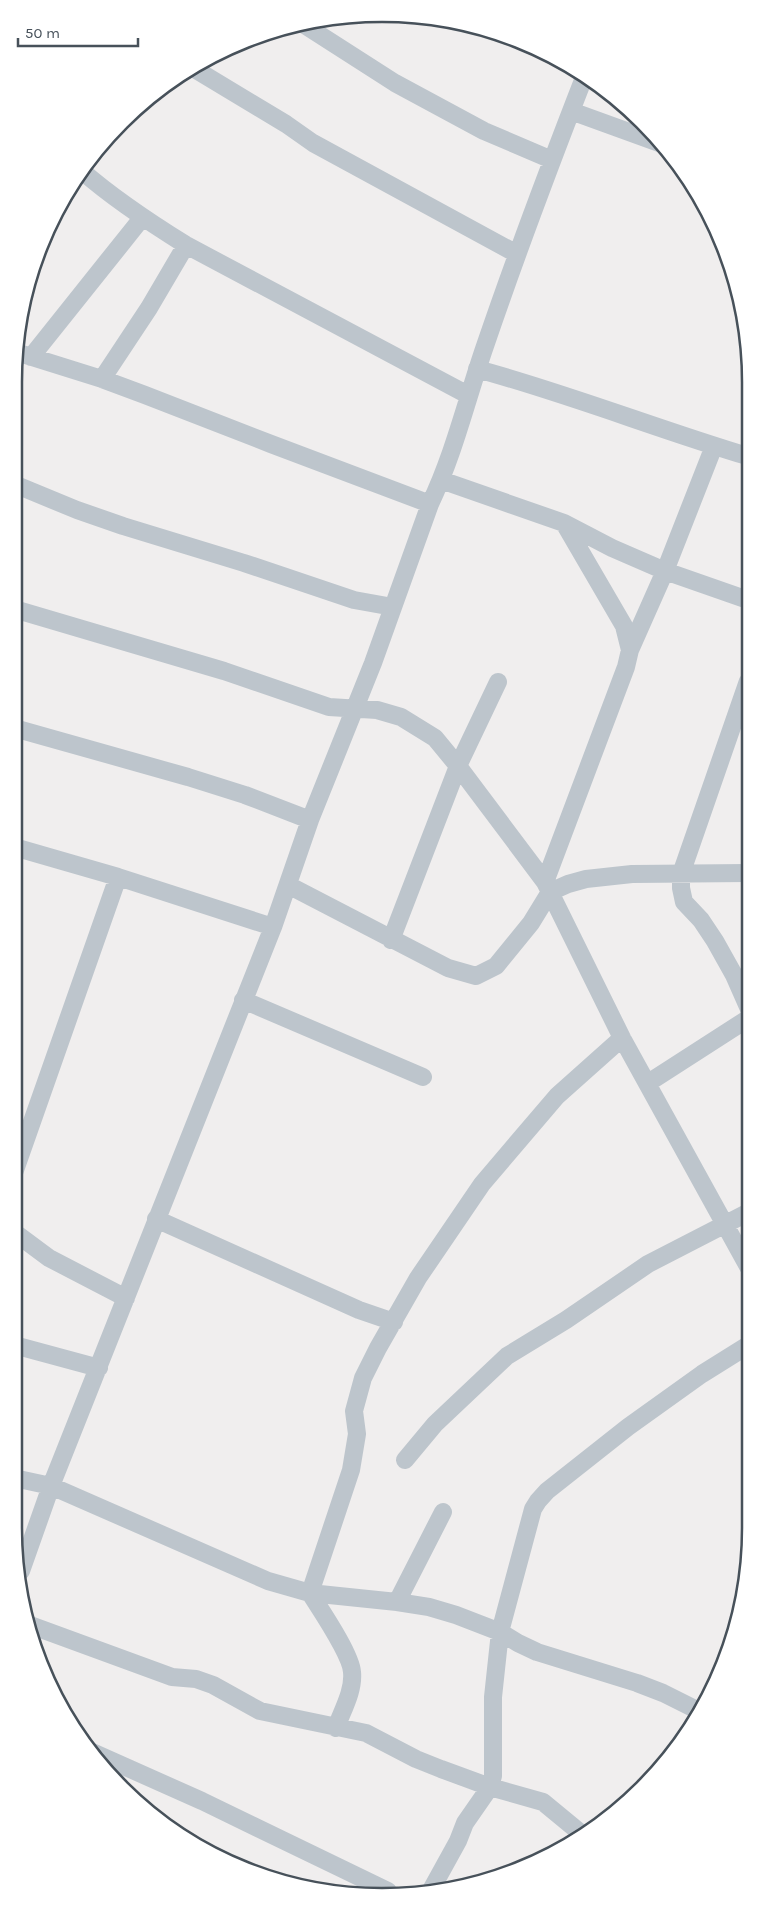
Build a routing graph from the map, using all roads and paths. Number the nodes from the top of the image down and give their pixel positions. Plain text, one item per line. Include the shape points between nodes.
1 (311, 29) edge
2 (200, 72) edge
3 (582, 83) edge
4 (571, 110) junction
5 (645, 138) edge
6 (552, 160) junction
7 (88, 176) edge
8 (142, 218) junction
9 (186, 245) junction
10 (517, 254) junction
11 (25, 355) edge
12 (477, 369) junction
13 (102, 379) junction
14 (468, 395) junction
15 (714, 446) junction
16 (742, 454) edge
17 (441, 480) junction
18 (22, 487) edge
19 (430, 504) junction
20 (564, 523) junction
21 (665, 571) junction
22 (742, 598) edge
23 (393, 607) junction
24 (22, 611) edge
25 (630, 650) junction
26 (498, 682) dead end
27 (742, 697) edge
28 (355, 708) junction
29 (22, 730) edge
30 (458, 766) junction
31 (310, 820) junction
32 (22, 849) edge
33 (742, 873) edge
34 (681, 874) junction
35 (118, 877) junction
36 (288, 885) junction
37 (547, 887) junction
38 (273, 927) junction
39 (392, 940) junction
40 (742, 993) edge
41 (243, 1000) junction
42 (742, 1023) edge
43 (622, 1038) junction
44 (423, 1077) dead end
45 (648, 1083) junction
46 (22, 1150) edge
47 (742, 1215) edge
48 (156, 1219) junction
49 (723, 1224) junction
50 (22, 1238) edge
51 (742, 1256) edge
52 (126, 1298) junction
53 (394, 1322) junction
54 (22, 1347) edge
55 (742, 1349) edge
56 (99, 1368) junction
57 (405, 1460) dead end
58 (22, 1480) edge
59 (51, 1486) junction
60 (443, 1512) dead end
61 (24, 1562) edge
62 (310, 1593) junction
63 (398, 1602) junction
64 (37, 1629) edge
65 (500, 1632) junction
66 (693, 1708) edge
67 (336, 1728) junction
68 (107, 1758) edge
69 (490, 1787) junction
70 (577, 1830) edge
71 (435, 1883) edge
72 (382, 1888) edge

1 - 6 street via 395,83 484,132
2 - 10 street via 313,143
3 - 4 street
4 - 5 street
4 - 6 street
6 - 10 street
7 - 8 street
8 - 9 street
8 - 11 street
9 - 13 street
9 - 14 street
10 - 12 street
11 - 13 street
12 - 14 street
12 - 15 street via 558,392
13 - 19 street
14 - 17 street
15 - 16 street
15 - 21 street
17 - 19 street
17 - 20 street
18 - 23 street via 123,526 346,598
19 - 23 street
20 - 21 street
20 - 25 street via 624,626
21 - 22 street
21 - 25 street
23 - 28 street
24 - 28 street via 224,671 329,707
25 - 37 street
26 - 30 street
27 - 34 street
28 - 30 street via 401,717 435,738
28 - 31 street
29 - 31 street via 188,777
30 - 37 street
30 - 39 street
31 - 36 street
32 - 35 street
33 - 34 street
34 - 37 street via 600,876
34 - 40 street via 684,902 715,941
35 - 38 street
35 - 46 street
36 - 38 street
36 - 39 street
37 - 39 street via 531,924 496,966 476,976 448,968
37 - 43 street
38 - 41 street
41 - 44 street
41 - 48 street
42 - 45 street
43 - 45 street
43 - 53 street via 557,1096 482,1184 418,1278
45 - 49 street
47 - 49 street
48 - 52 street
48 - 53 street via 359,1310
49 - 51 street
49 - 57 street via 648,1264 507,1356 435,1424
50 - 52 street via 49,1258
52 - 56 street
53 - 62 street via 363,1378 354,1411 357,1434 351,1470
54 - 56 street
55 - 65 street via 628,1427 538,1501 527,1528
56 - 59 street
58 - 59 street
59 - 61 street
59 - 62 street via 268,1582
60 - 63 street
62 - 63 street
62 - 67 street via 335,1634 352,1671 351,1688
63 - 65 street via 429,1607
64 - 67 street via 172,1677 196,1679 213,1685 260,1711
65 - 66 street via 537,1652 637,1683
65 - 69 street via 493,1688 494,1770
67 - 69 street via 366,1733 416,1759
68 - 72 street
69 - 70 street via 543,1802
69 - 71 street via 465,1823

